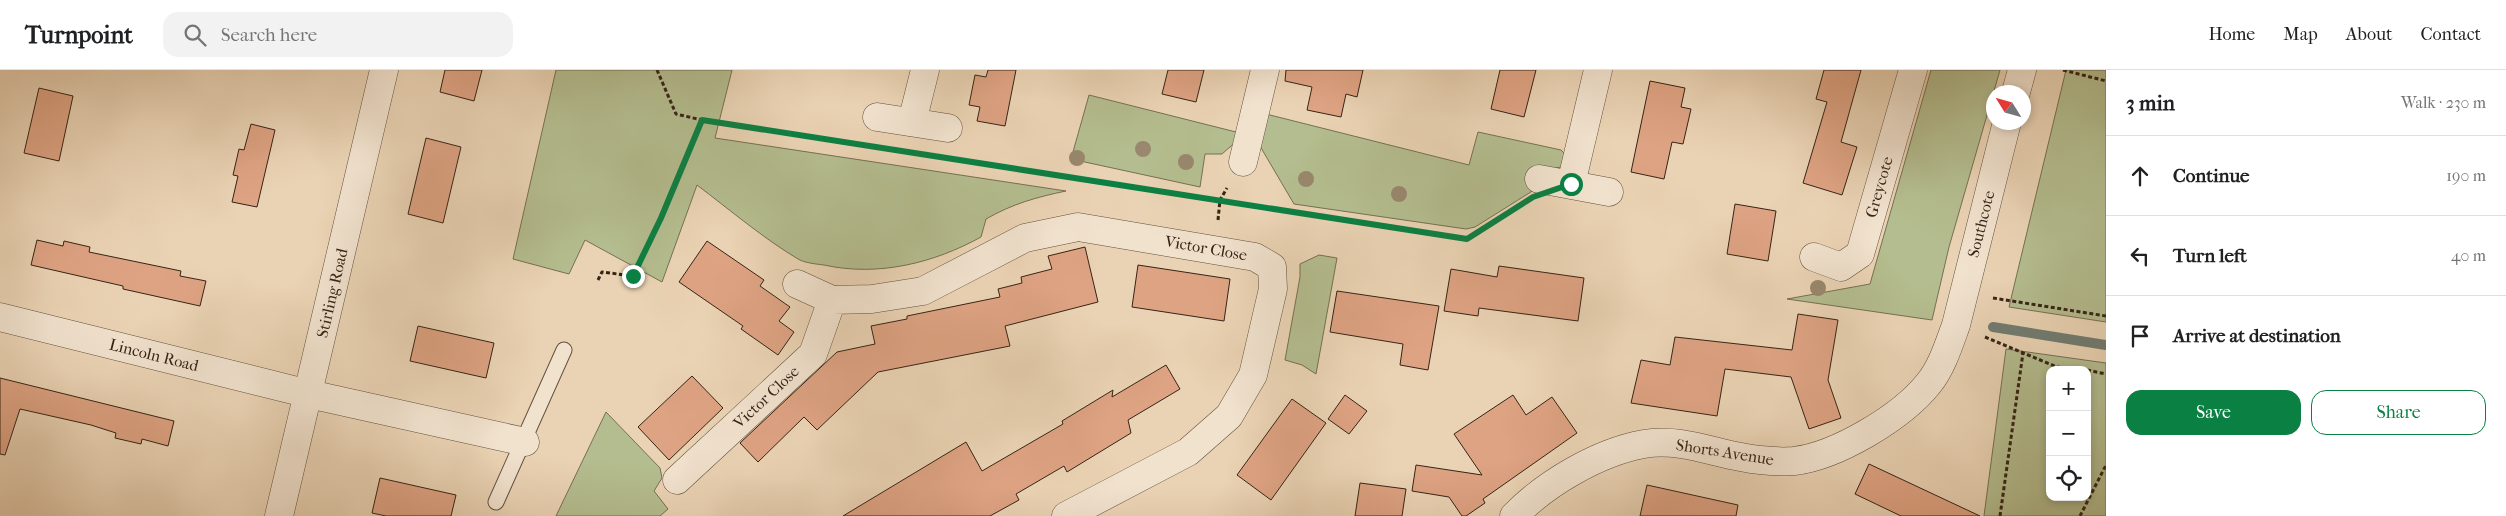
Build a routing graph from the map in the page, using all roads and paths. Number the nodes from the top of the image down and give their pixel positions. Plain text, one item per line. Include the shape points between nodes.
1 (384, 70) edge
2 (657, 70) edge
3 (925, 70) edge
4 (1265, 70) edge
5 (1598, 70) edge
6 (1913, 70) edge
7 (2022, 70) edge
8 (2063, 70) edge
9 (2106, 81) edge
10 (2018, 85) edge
11 (877, 117) dead end
12 (702, 120) junction
13 (912, 122) junction
14 (948, 128) dead end
15 (2005, 130) edge
16 (874, 147) dead end
17 (951, 159) dead end
18 (1243, 162) dead end
19 (1539, 179) dead end
20 (1571, 184) junction
21 (1609, 192) dead end
22 (1525, 202) dead end
23 (1814, 257) dead end
24 (598, 280) dead end
25 (797, 284) dead end
26 (1964, 294) junction
27 (832, 300) junction
28 (0, 316) edge
29 (2106, 316) edge
30 (1956, 325) junction
31 (564, 350) dead end
32 (2023, 353) junction
33 (2055, 366) edge
34 (2091, 371) edge
35 (2106, 374) edge
36 (309, 394) junction
37 (525, 442) junction
38 (2106, 465) edge
39 (677, 480) dead end
40 (496, 502) dead end
41 (279, 516) edge
42 (1066, 516) edge
43 (1514, 516) edge
44 (2000, 516) edge
45 (2080, 516) edge

1 - 36 street, Stirling Road
2 - 12 path via 676,114
3 - 13 street
4 - 18 street
5 - 20 street
6 - 23 street, Greycote via 1860,254 1841,267
7 - 10 street
8 - 9 path
11 - 13 street
12 - 16 path
12 - 24 path via 633,276 602,272
13 - 14 street
15 - 26 street, Southcote
17 - 22 path via 1467,239
19 - 20 street
20 - 21 street
25 - 27 street, Victor Close
26 - 29 path
26 - 30 street, Southcote
27 - 39 street, Victor Close via 813,354
27 - 42 street, Victor Close via 872,300 923,290 1026,238 1078,227 1255,257 1272,267 1273,289 1253,375 1229,416 1188,452
28 - 36 street, Lincoln Road
30 - 32 path
30 - 43 street, Shorts Avenue via 1946,354 1929,383 1878,427 1838,448 1794,461 1758,460 1681,444 1645,444 1576,469
31 - 37 lane
32 - 33 path
32 - 44 path
34 - 35 path
36 - 37 street, Lincoln Road
36 - 41 street, Stirling Road
37 - 40 lane
38 - 45 path

